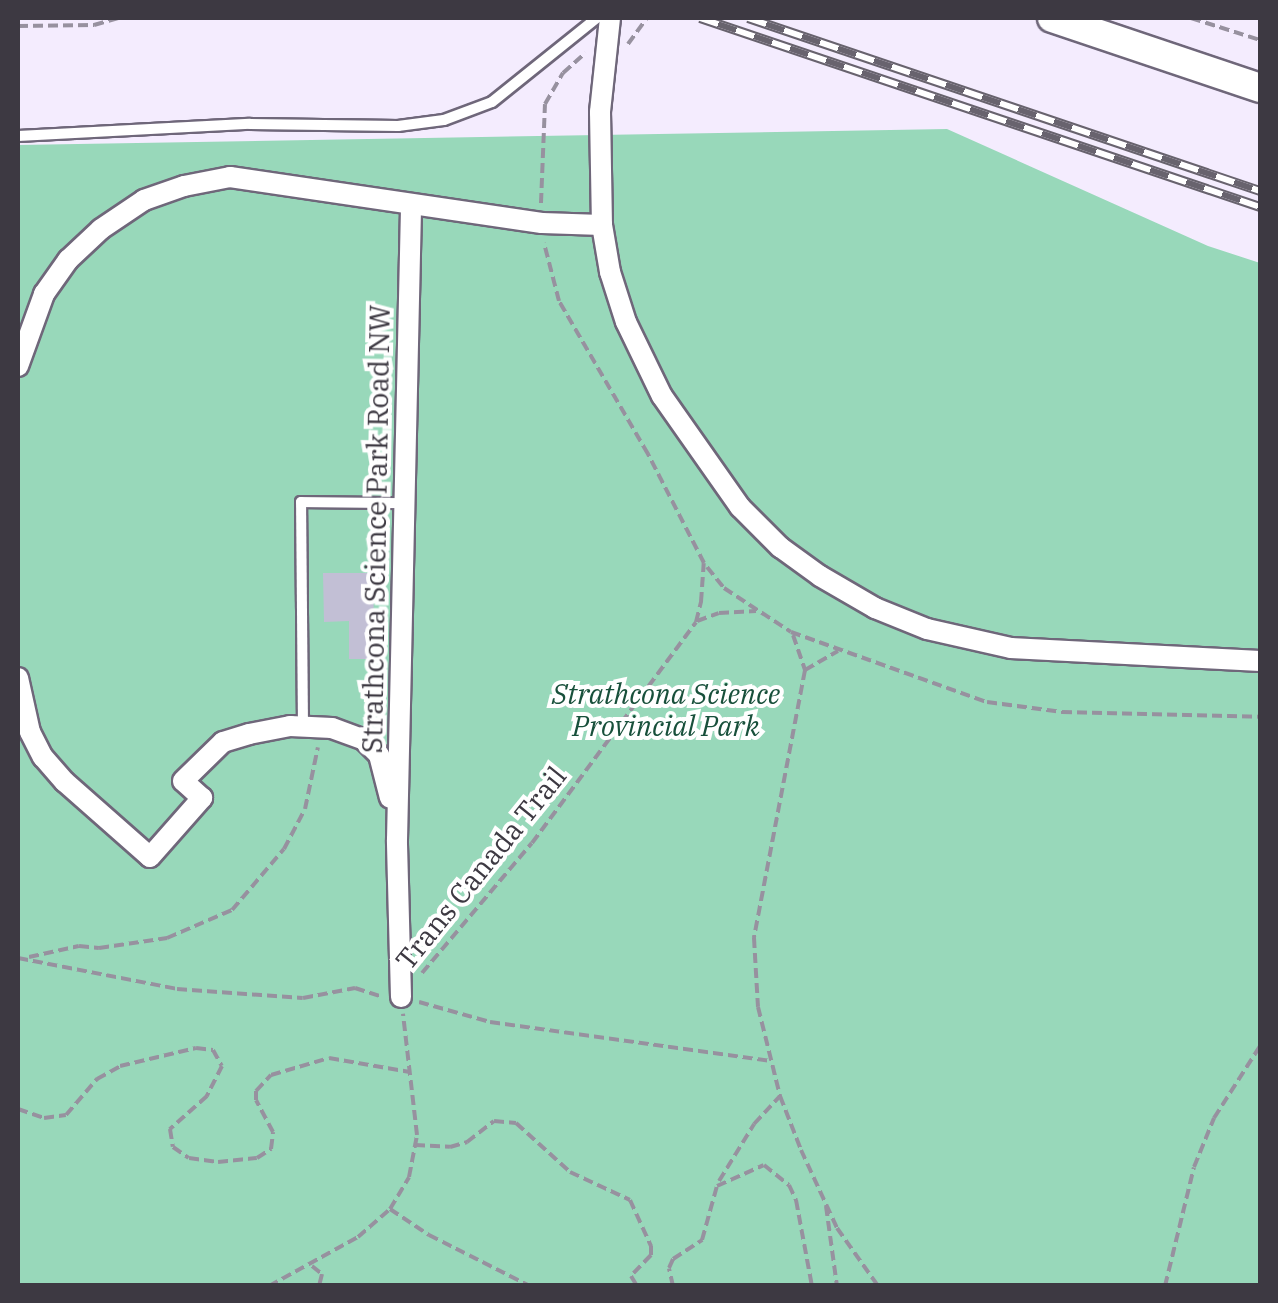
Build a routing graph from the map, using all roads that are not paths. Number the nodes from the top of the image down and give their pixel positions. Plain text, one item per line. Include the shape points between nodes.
1 (597, 18) edge
2 (610, 18) edge
3 (1052, 18) edge
4 (1154, 52) junction
5 (1260, 74) edge
6 (1260, 88) edge
7 (18, 136) edge
8 (410, 206) junction
9 (602, 225) junction
10 (18, 366) edge
11 (405, 503) junction
12 (1260, 661) edge
13 (18, 678) edge
14 (312, 727) junction
15 (398, 854) junction
16 (401, 997) road end

1 - 7 lane via 492,102 444,120
2 - 9 street via 600,112
3 - 4 main road
4 - 5 main road
4 - 6 main road
8 - 9 street
8 - 10 street via 230,177 144,200 100,228 68,260 44,294
8 - 11 street, Strathcona Science Park Road NW
9 - 12 street via 626,322 662,396 740,507 820,576 875,608 970,640
11 - 14 lane via 301,502
11 - 15 street, Strathcona Science Park Road NW
13 - 14 street via 43,757 150,857 202,798 183,780 203,758 223,742
14 - 15 street, Strathcona Science Park Road NW via 363,739 379,755
15 - 16 street, Strathcona Science Park Road NW

